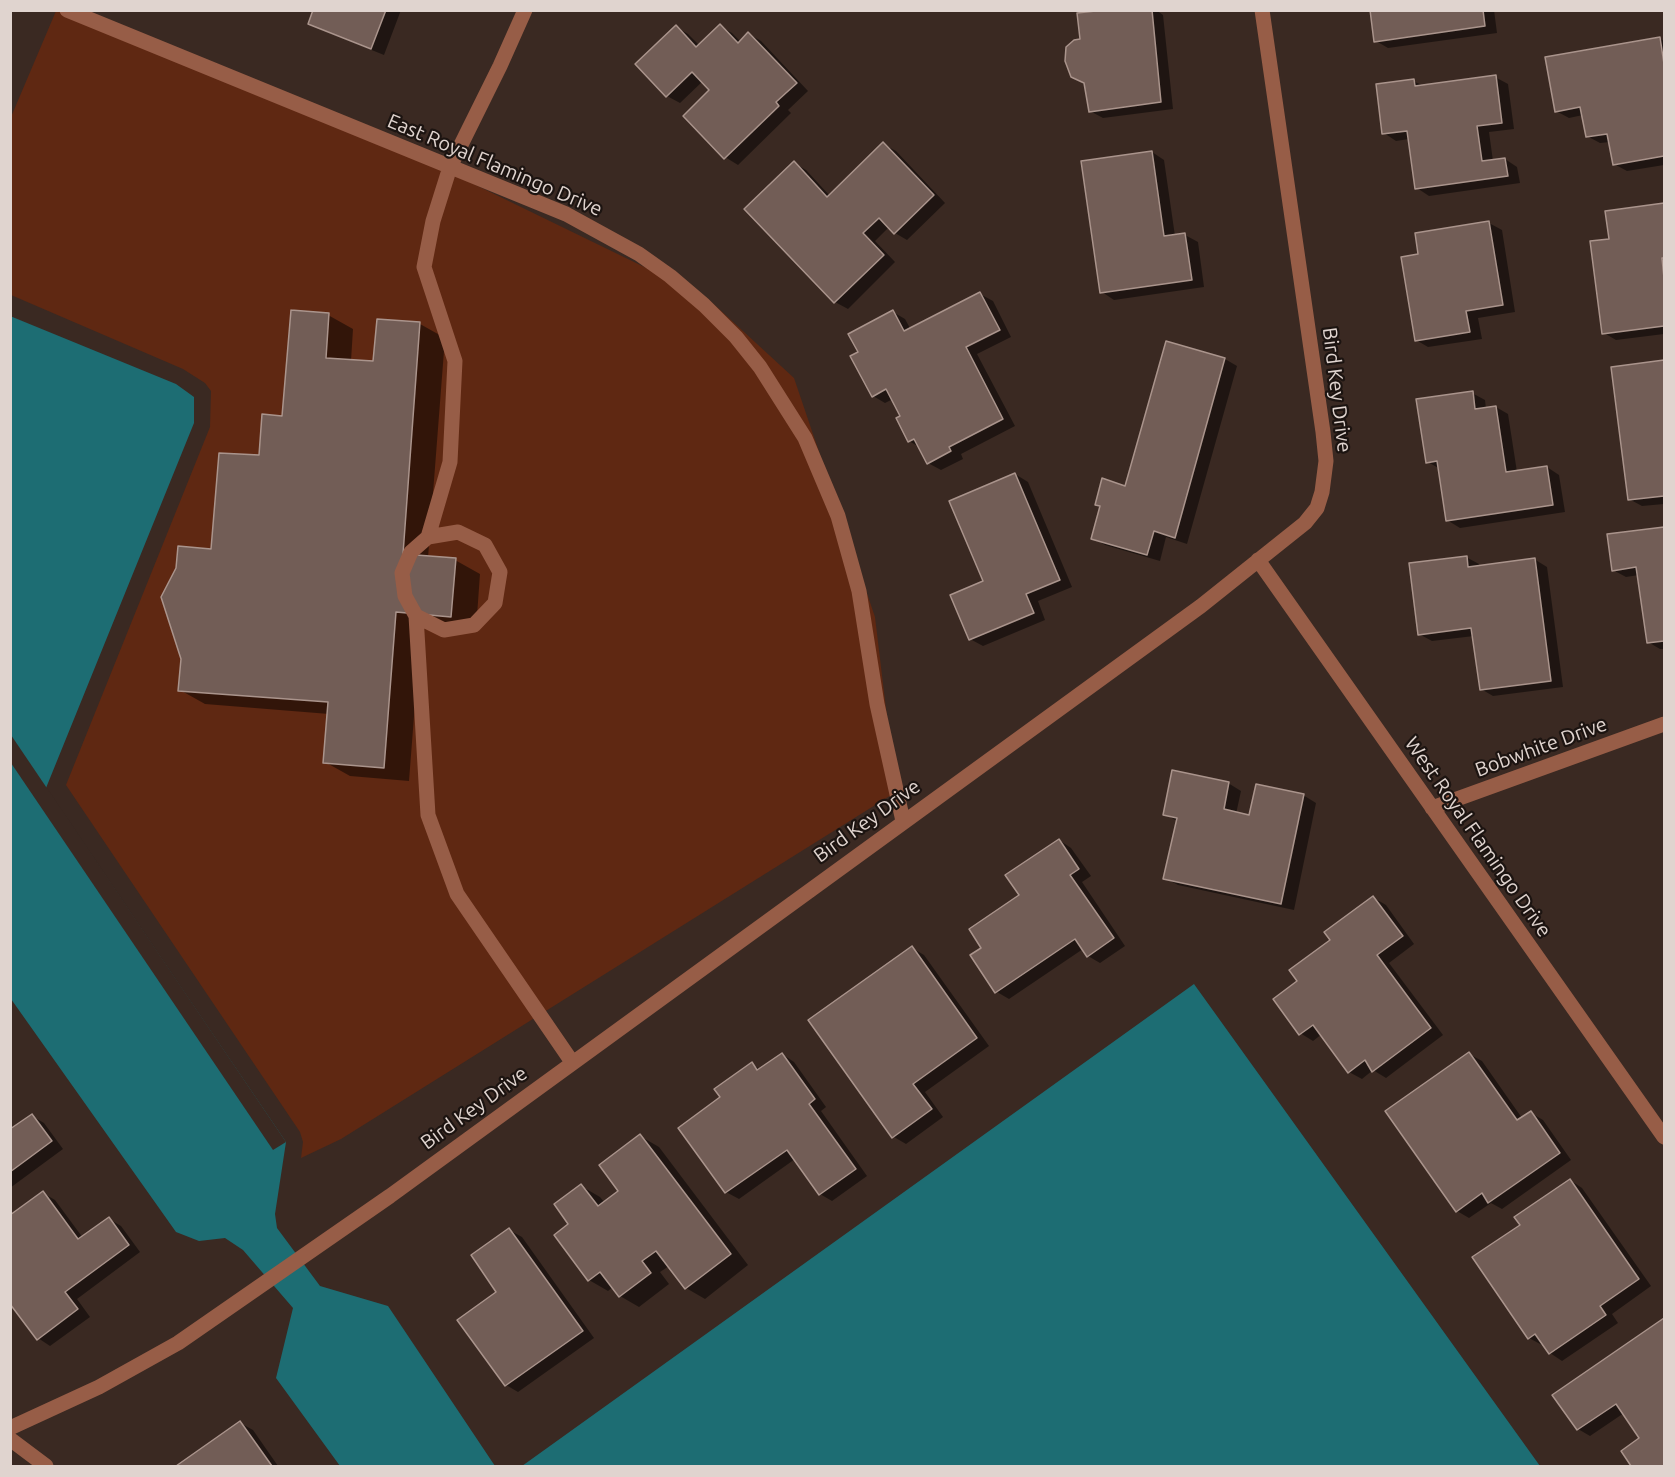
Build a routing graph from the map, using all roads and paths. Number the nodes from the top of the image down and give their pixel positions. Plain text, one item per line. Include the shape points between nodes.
1 (67, 10) edge
2 (525, 10) edge
3 (1262, 10) edge
4 (450, 167) junction
5 (428, 537) junction
6 (1258, 560) junction
7 (417, 616) junction
8 (1665, 724) edge
9 (1432, 808) junction
10 (903, 821) junction
11 (572, 1062) junction
12 (1665, 1137) edge
13 (10, 1428) edge
14 (10, 1439) edge
15 (46, 1467) edge

1 - 4 street, East Royal Flamingo Drive
2 - 4 street
3 - 6 street, Bird Key Drive via 1326,461 1317,508 1305,523
4 - 5 street via 424,267 455,361 450,462
4 - 10 street, East Royal Flamingo Drive via 566,214 639,254 704,306 760,367 805,438 838,516 859,591 877,704
5 - 7 street via 411,552 402,573 405,596
5 - 7 street via 458,532 485,545 500,572 495,603 474,625 444,630
6 - 9 street, West Royal Flamingo Drive
6 - 10 street, Bird Key Drive via 1201,606
7 - 11 street via 428,815 456,894
8 - 9 street, Bobwhite Drive
9 - 12 street, West Royal Flamingo Drive
10 - 11 street, Bird Key Drive
11 - 13 street, Bird Key Drive via 390,1196 178,1343 99,1387
14 - 15 street

